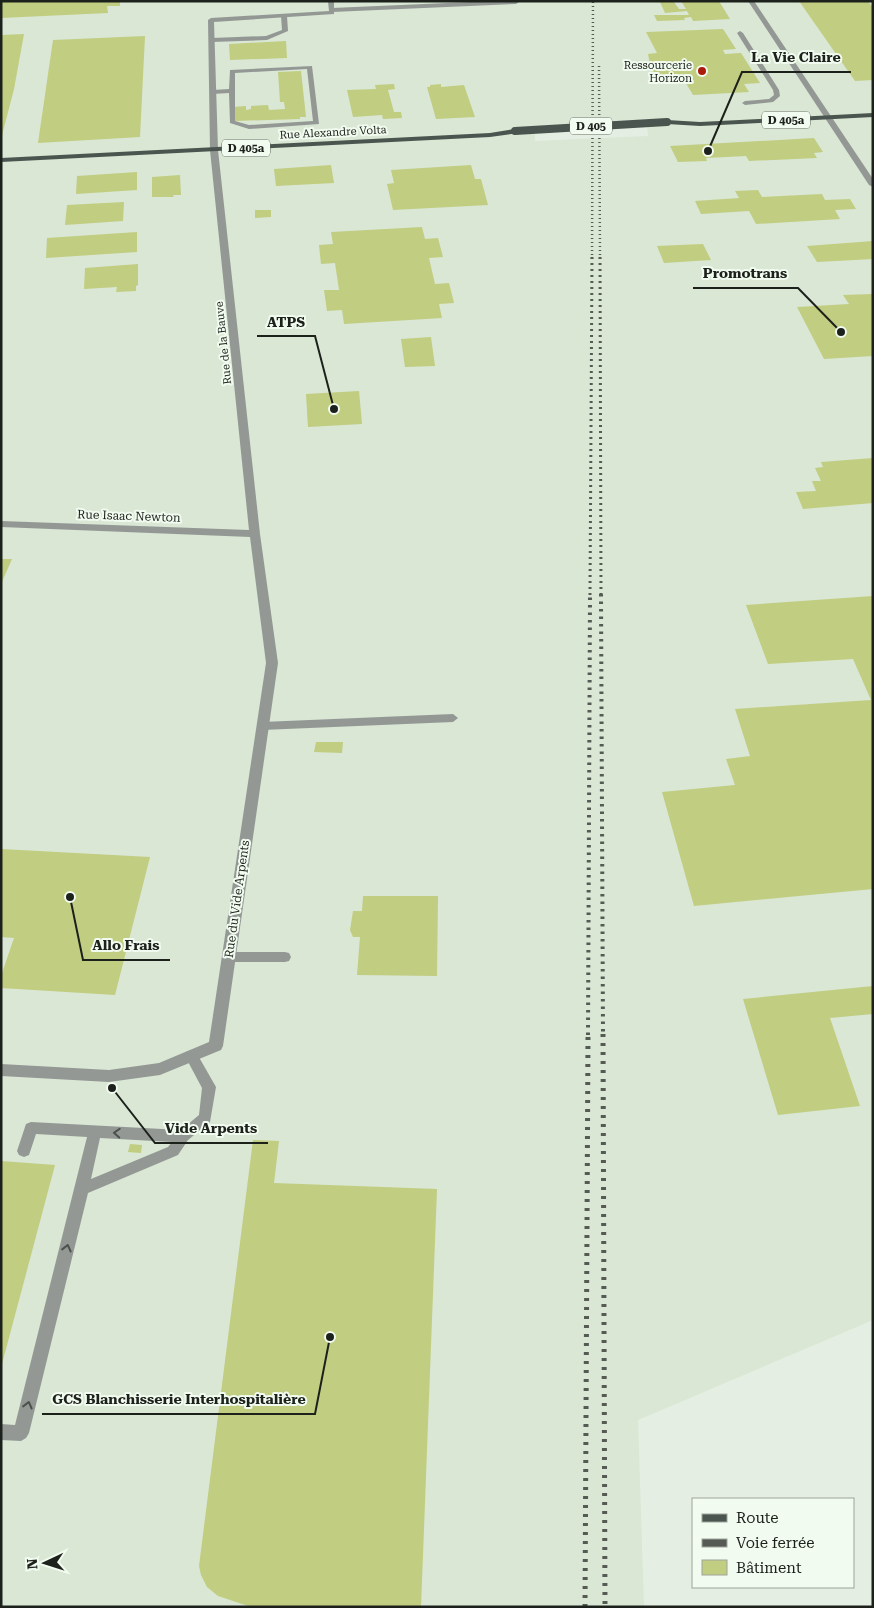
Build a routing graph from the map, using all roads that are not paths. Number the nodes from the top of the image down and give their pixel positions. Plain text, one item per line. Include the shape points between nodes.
1 (331, 1) edge
2 (751, 1) edge
3 (516, 2) edge
4 (332, 10) junction
5 (284, 16) junction
6 (740, 33) dead end
7 (212, 40) junction
8 (232, 91) junction
9 (213, 92) junction
10 (745, 103) dead end
11 (873, 115) edge
12 (828, 118) junction
13 (214, 150) junction
14 (1, 160) edge
15 (873, 185) edge
16 (1, 524) edge
17 (255, 534) junction
18 (453, 718) dead end
19 (262, 726) junction
20 (228, 957) junction
21 (285, 957) dead end
22 (191, 1056) junction
23 (1, 1070) edge
24 (95, 1132) junction
25 (183, 1136) junction
26 (24, 1151) dead end
27 (82, 1189) junction
28 (1, 1432) edge

1 - 4 street
2 - 12 street
3 - 4 lane
4 - 5 street via 332,13
5 - 7 lane via 285,31 268,38
5 - 7 street, Rue de la Bauve via 211,20
6 - 10 lane via 777,96 772,100
7 - 9 street, Rue de la Bauve
8 - 8 lane via 232,122 249,127 317,123 310,67 232,71
8 - 9 lane
9 - 13 street, Rue de la Bauve
11 - 12 main road, D 405a
12 - 13 main road, Rue Alexandre Volta / D 405a
12 - 15 street
13 - 14 main road, Rue Alexandre Volta / D 405a
13 - 17 street, Rue de la Bauve
16 - 17 street, Rue Isaac Newton
17 - 19 street, Rue du Vide Arpents via 272,663
18 - 19 lane
19 - 20 street, Rue du Vide Arpents
20 - 21 lane
20 - 22 street, Rue du Vide Arpents via 216,1046
22 - 23 street, Rue du Vide Arpents via 160,1069 109,1076
22 - 25 lane via 209,1087 205,1118
25 -> 24 lane
24 - 26 lane via 32,1128
24 - 27 lane
25 - 27 lane via 173,1150
28 -> 27 lane via 21,1434

